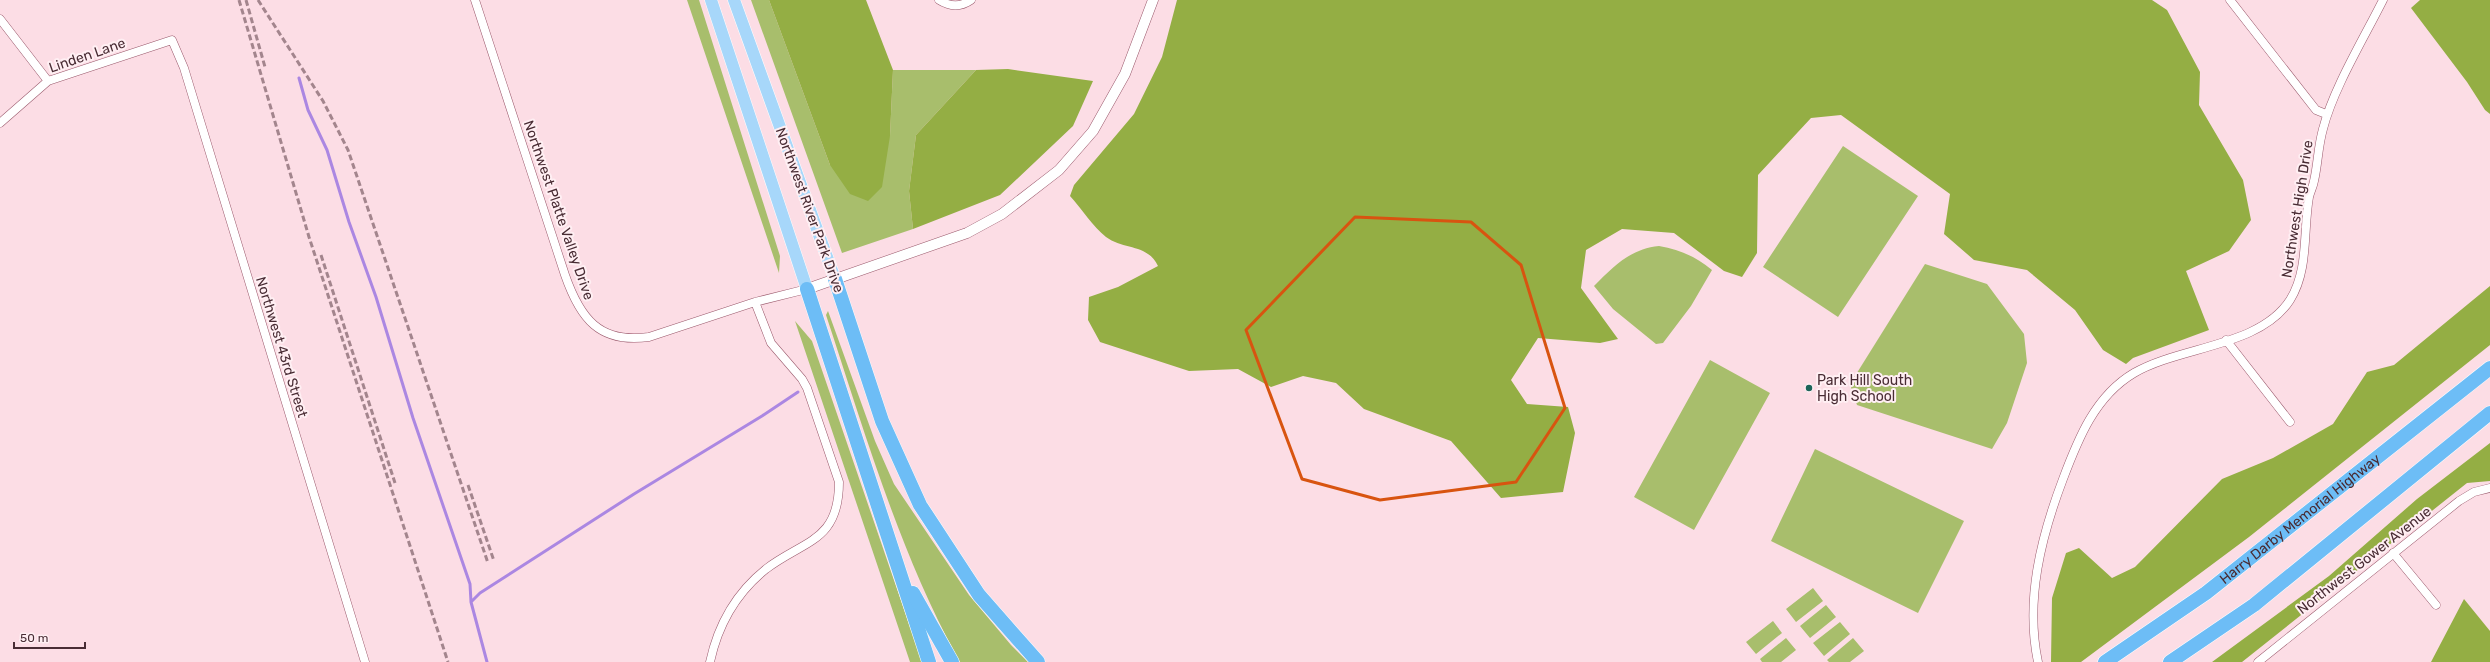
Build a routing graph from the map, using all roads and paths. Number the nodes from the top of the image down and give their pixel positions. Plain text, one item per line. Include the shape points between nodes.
1 (475, 0) edge
2 (711, 0) edge
3 (734, 0) edge
4 (939, 0) edge
5 (971, 0) edge
6 (1154, 0) edge
7 (2230, 0) edge
8 (2383, 0) edge
9 (0, 19) edge
10 (172, 40) joint
11 (48, 81) junction
12 (2326, 114) junction
13 (0, 123) edge
14 (835, 279) junction
15 (807, 289) junction
16 (755, 302) junction
17 (2226, 340) junction
18 (2490, 368) edge
19 (2490, 413) edge
20 (2290, 422) dead end
21 (2490, 488) edge
22 (2393, 553) junction
23 (899, 568) junction
24 (2436, 604) dead end
25 (365, 662) edge
26 (710, 662) edge
27 (929, 662) edge
28 (952, 662) edge
29 (1038, 662) edge
30 (2038, 662) edge
31 (2105, 662) edge
32 (2170, 662) edge
33 (2258, 662) edge

1 - 16 street, Northwest Platte Valley Drive via 565,275 581,313 602,330 616,337 633,339 649,337
2 - 15 main road, Northwest River Park Drive
3 - 14 main road, Northwest River Park Drive
4 - 5 street via 952,6 965,4
6 - 14 street via 1125,74 1092,131 1059,170 1002,214 967,233
7 - 12 street via 2316,110
8 - 12 street, Northwest High Drive
9 - 11 street
10 - 11 street, Linden Lane
10 - 25 street, Northwest 43rd Street via 184,68
11 - 13 street, Linden Lane
12 - 17 street, Northwest High Drive via 2309,196 2301,278 2289,302 2274,318 2262,326
14 - 15 street
14 - 29 highway, Northwest River Park Drive via 882,421 920,505 980,594
15 - 16 street, Northwest Platte Valley Drive
15 - 23 highway, Northwest River Park Drive
16 - 26 street via 771,343 802,378 807,388 838,482 839,495 830,522 817,538 766,569 743,592 725,618
17 - 20 street
17 - 30 street, Northwest High Drive via 2134,373 2117,386 2085,426 2048,520 2042,544 2034,610 2034,643
18 - 31 highway, Harry Darby Memorial Highway via 2206,593
19 - 32 highway via 2254,605
21 - 22 street, Northwest Gower Avenue via 2467,496
22 - 24 street
22 - 33 street, Northwest Gower Avenue
23 - 27 highway
23 - 28 highway

